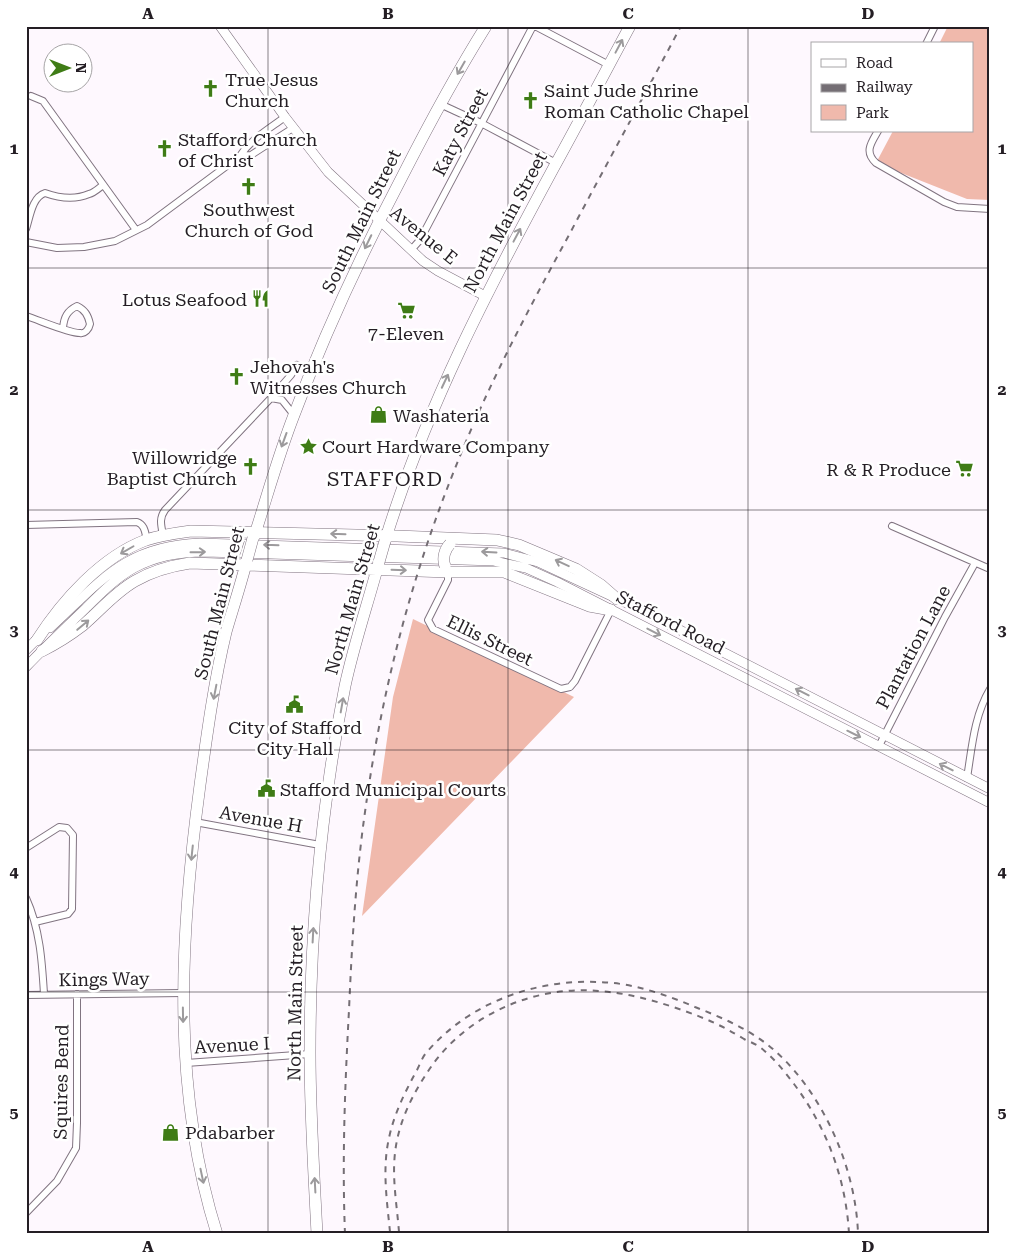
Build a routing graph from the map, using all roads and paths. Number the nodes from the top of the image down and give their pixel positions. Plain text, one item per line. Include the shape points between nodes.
1 (220, 26) edge
2 (486, 26) edge
3 (534, 26) edge
4 (630, 26) edge
5 (935, 26) edge
6 (927, 42) edge
7 (609, 64) junction
8 (31, 96) dead end
9 (440, 104) junction
10 (286, 117) junction
11 (481, 123) junction
12 (293, 128) junction
13 (877, 132) edge
14 (240, 156) junction
15 (556, 164) junction
16 (103, 185) junction
17 (990, 209) edge
18 (379, 220) junction
19 (26, 229) edge
20 (136, 230) junction
21 (26, 242) edge
22 (411, 250) junction
23 (485, 296) junction
24 (26, 316) edge
25 (62, 328) junction
26 (298, 365) dead end
27 (271, 398) junction
28 (294, 415) junction
29 (26, 525) edge
30 (892, 526) dead end
31 (163, 535) junction
32 (236, 535) junction
33 (254, 535) junction
34 (386, 538) junction
35 (147, 540) junction
36 (453, 541) junction
37 (316, 551) junction
38 (229, 560) junction
39 (247, 563) junction
40 (975, 563) junction
41 (378, 566) junction
42 (446, 569) junction
43 (990, 569) edge
44 (617, 599) junction
45 (611, 610) junction
46 (37, 640) junction
47 (26, 650) edge
48 (42, 651) junction
49 (26, 667) edge
50 (990, 689) edge
51 (884, 735) junction
52 (879, 746) junction
53 (968, 778) junction
54 (990, 789) edge
55 (990, 803) edge
56 (195, 822) junction
57 (320, 845) junction
58 (26, 848) edge
59 (26, 898) edge
60 (36, 922) junction
61 (183, 993) junction
62 (44, 994) junction
63 (77, 994) junction
64 (26, 995) edge
65 (310, 1054) junction
66 (186, 1063) junction
67 (26, 1213) edge
68 (217, 1234) edge
69 (317, 1234) edge

1 - 10 main road, Avenue E
2 -> 9 highway, South Main Street
3 - 7 street
3 - 11 street, Katy Street
7 -> 4 highway, North Main Street
5 - 6 street
7 - 15 highway, North Main Street
8 - 16 street via 43,101
9 - 11 street
9 - 18 highway, South Main Street
10 - 12 main road, Avenue E
10 - 14 street via 254,140
11 - 15 street
11 - 22 street, Katy Street via 420,240
12 - 14 street via 251,155
12 - 18 main road, Avenue E via 328,172
13 - 17 street via 868,153 876,163 944,202 957,207
14 - 20 street
23 -> 15 highway, North Main Street
16 - 19 street via 90,194 72,198 58,198 46,193 40,195
16 - 20 street
18 - 22 main road, Avenue E
18 -> 28 highway, South Main Street via 340,300
20 - 21 street via 115,241 84,247 57,248
22 - 23 main road, Avenue E via 432,267
34 -> 23 highway, North Main Street via 434,406
24 - 25 street
25 - 25 street via 81,334 86,332 90,324 83,309 77,306 69,310
26 - 27 street
27 - 28 street via 282,400
27 - 31 street via 161,515
28 -> 33 highway, South Main Street
29 - 35 street via 137,522 144,528
30 - 40 street
31 - 32 highway via 191,531
31 - 35 highway
32 - 33 highway
32 - 38 highway, bridge
34 -> 33 highway
33 - 39 highway, South Main Street, bridge
34 - 36 highway
34 - 41 highway, North Main Street, bridge
35 -> 46 highway via 98,569 51,618
36 - 42 highway, bridge via 447,547 443,560
44 -> 36 highway via 576,569 529,548 497,540
44 -> 37 main road, Stafford Road via 538,562 504,553
37 - 45 main road, Stafford Road via 509,563 541,574
37 -> 46 main road via 200,543 148,552 114,569
48 -> 37 main road via 112,583 150,561 192,552
38 - 39 highway
48 -> 38 highway via 63,640 121,590 148,574 190,563
39 - 41 highway
39 -> 56 highway, South Main Street via 226,633
40 - 43 street
40 - 51 street, Plantation Lane
41 -> 42 highway
57 -> 41 highway, North Main Street via 345,686
42 - 45 highway via 504,572 589,606
42 - 45 street, Ellis Street via 448,580 428,620 433,629 556,688 565,690 575,681
51 -> 44 main road, Stafford Road
45 -> 52 main road, Stafford Road
46 - 47 main road
48 - 49 main road
50 - 53 street via 975,725
51 - 52 street, Plantation Lane
53 -> 51 main road, Stafford Road
52 - 55 main road, Stafford Road
53 - 54 main road, Stafford Road
56 - 57 street, Avenue H
56 -> 61 highway, South Main Street via 184,942
65 -> 57 highway, North Main Street
58 - 60 street via 58,827 67,828 73,835 72,909 68,914
59 - 60 street
60 - 62 street
61 - 63 street, Kings Way
61 -> 66 highway, South Main Street
62 - 63 street, Kings Way
62 - 64 street, Kings Way
63 - 67 street, Squires Bend via 76,1148 57,1181
65 - 66 street, Avenue I
69 -> 65 highway, North Main Street
66 -> 68 highway, South Main Street via 194,1136

